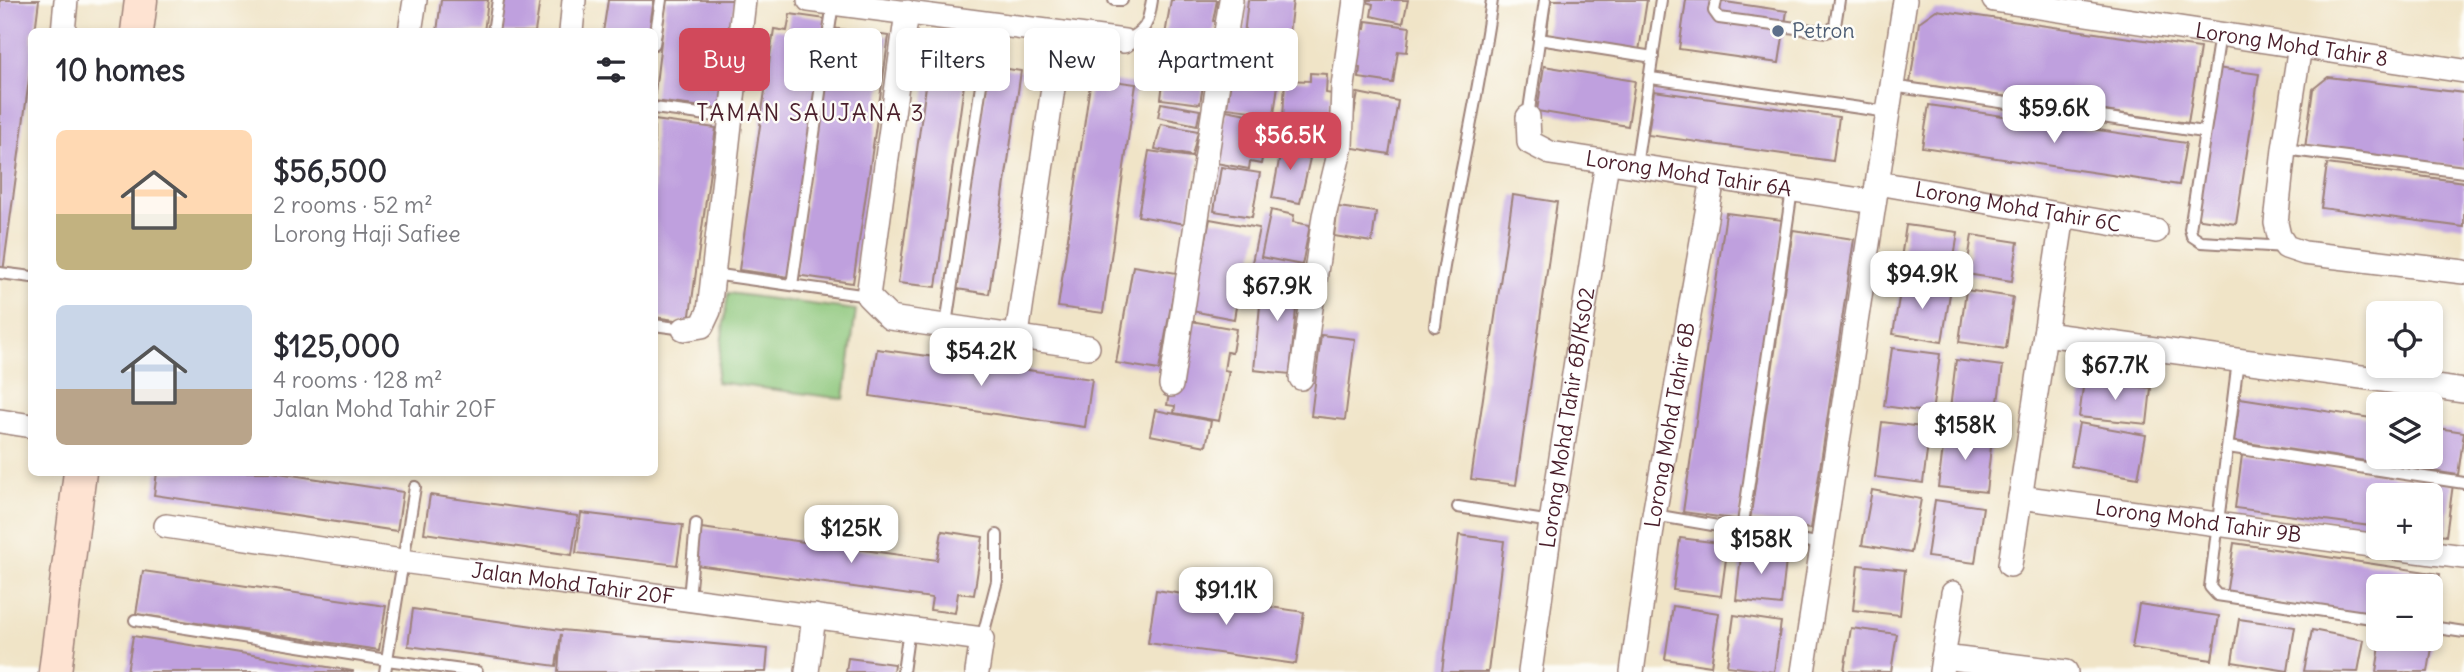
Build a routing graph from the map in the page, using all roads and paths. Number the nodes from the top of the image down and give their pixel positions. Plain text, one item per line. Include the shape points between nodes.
1 (66, 0) edge
2 (141, 0) edge
3 (415, 0) edge
4 (498, 0) edge
5 (574, 0) edge
6 (660, 0) edge
7 (744, 0) edge
8 (809, 0) edge
9 (1114, 0) edge
10 (1122, 0) edge
11 (1152, 0) edge
12 (1231, 0) edge
13 (1355, 0) edge
14 (1492, 0) edge
15 (1545, 0) edge
16 (1661, 0) edge
17 (1716, 0) edge
18 (1839, 0) edge
19 (1905, 0) edge
20 (1994, 0) edge
21 (833, 3) junction
22 (907, 12) junction
23 (990, 23) junction
24 (63, 28) edge
25 (137, 28) edge
26 (411, 28) edge
27 (494, 28) edge
28 (571, 28) edge
29 (656, 28) edge
30 (1026, 28) edge
31 (2220, 34) junction
32 (1539, 39) junction
33 (1120, 40) edge
34 (1124, 41) joint
35 (2300, 46) junction
36 (1653, 57) junction
37 (2464, 71) edge
38 (1651, 78) junction
39 (1892, 86) junction
40 (1053, 91) edge
41 (658, 109) edge
42 (1888, 112) junction
43 (1528, 117) joint
44 (731, 118) junction
45 (2203, 132) junction
46 (2284, 149) junction
47 (1607, 162) junction
48 (1636, 166) junction
49 (2464, 172) edge
50 (1713, 178) junction
51 (1791, 190) junction
52 (1876, 193) junction
53 (2063, 215) junction
54 (2156, 231) dead end
55 (2286, 247) junction
56 (2464, 272) edge
57 (0, 273) edge
58 (713, 274) junction
59 (28, 276) edge
60 (792, 285) junction
61 (868, 296) junction
62 (946, 325) junction
63 (658, 326) edge
64 (1435, 326) dead end
65 (684, 329) joint
66 (2045, 334) junction
67 (1017, 335) junction
68 (1088, 347) dead end
69 (2238, 360) junction
70 (1301, 378) dead end
71 (1171, 385) dead end
72 (2464, 391) edge
73 (0, 421) edge
74 (28, 425) edge
75 (2228, 447) junction
76 (80, 476) edge
77 (2464, 482) edge
78 (415, 487) dead end
79 (2020, 497) junction
80 (1458, 507) dead end
81 (1654, 515) junction
82 (1551, 522) junction
83 (696, 524) dead end
84 (2219, 524) junction
85 (166, 526) dead end
86 (1742, 530) junction
87 (997, 535) dead end
88 (1823, 544) junction
89 (2366, 544) edge
90 (2443, 554) edge
91 (2464, 557) edge
92 (402, 561) junction
93 (2010, 565) dead end
94 (1953, 593) dead end
95 (689, 598) junction
96 (814, 616) junction
97 (2366, 617) edge
98 (135, 620) dead end
99 (909, 629) junction
100 (2443, 629) edge
101 (2464, 632) edge
102 (982, 639) junction
103 (1942, 664) edge
104 (386, 666) edge
105 (55, 672) edge
106 (477, 672) edge
107 (807, 672) edge
108 (903, 672) edge
109 (977, 672) edge
110 (1530, 672) edge
111 (1632, 672) edge
112 (1803, 672) edge
113 (2066, 672) edge

1 - 24 street
2 - 25 main road
3 - 26 street
4 - 27 lane
5 - 28 street
6 - 29 lane
7 - 44 street
8 - 21 street
9 - 10 lane
11 - 34 lane via 1149,21 1140,34
12 - 71 street
13 - 70 street via 1343,86 1341,146 1324,216
14 - 64 lane
15 - 32 lane
16 - 36 lane
17 - 18 lane via 1714,11 1719,18 1827,32 1835,26
19 - 39 street
20 - 31 street, Lorong Mohd Tahir 8
21 - 22 street
21 - 60 lane
22 - 23 street
22 - 61 street
23 - 30 street
23 - 62 lane
31 - 35 street, Lorong Mohd Tahir 8
31 - 45 lane
32 - 36 lane
32 - 43 lane
33 - 34 street
35 - 37 street, Lorong Mohd Tahir 8
35 - 46 street
36 - 38 lane
38 - 42 lane
38 - 48 lane
39 - 42 street
39 - 45 lane
40 - 67 street
41 - 44 lane
42 - 52 street
43 - 47 street, Lorong Mohd Tahir 6A via 1529,142 1550,153
44 - 58 street
45 - 55 lane via 2192,236 2201,242
46 - 49 lane
46 - 55 street via 2276,223
47 - 48 street, Lorong Mohd Tahir 6A
47 - 82 street, Lorong Mohd Tahir 6B/Ks02
48 - 50 street, Lorong Mohd Tahir 6A
50 - 51 street, Lorong Mohd Tahir 6A
50 - 81 street, Lorong Mohd Tahir 6B
51 - 52 street, Lorong Mohd Tahir 6A
51 - 86 lane
52 - 53 street, Lorong Mohd Tahir 6C
52 - 88 street
53 - 54 street, Lorong Mohd Tahir 6C
53 - 66 street
55 - 56 street
57 - 59 lane
58 - 60 lane
58 - 65 street via 709,311 702,326
60 - 61 lane
61 - 62 street via 890,318
62 - 67 street
63 - 65 lane
66 - 69 street
66 - 79 street
67 - 68 street
69 - 72 street
69 - 75 lane
73 - 74 street
75 - 77 lane
75 - 84 lane
76 - 105 main road
78 - 92 lane
79 - 84 street, Lorong Mohd Tahir 9B
79 - 93 street
80 - 82 lane
81 - 86 lane
81 - 111 street, Lorong Mohd Tahir 6B
82 - 110 street, Lorong Mohd Tahir 6B/Ks02
83 - 95 lane
84 - 89 street, Lorong Mohd Tahir 9B
84 - 97 lane via 2210,587 2217,595
85 - 92 street, Jalan Mohd Tahir 20F
86 - 88 lane
87 - 102 lane via 997,581
88 - 112 street
90 - 91 street
92 - 95 street, Jalan Mohd Tahir 20F
92 - 104 lane
94 - 103 street
95 - 96 street, Jalan Mohd Tahir 20F
96 - 99 street, Jalan Mohd Tahir 20F
96 - 107 street
98 - 104 lane
99 - 102 street, Jalan Mohd Tahir 20F
99 - 108 lane
100 - 101 lane
102 - 109 street
103 - 113 street
104 - 106 lane

